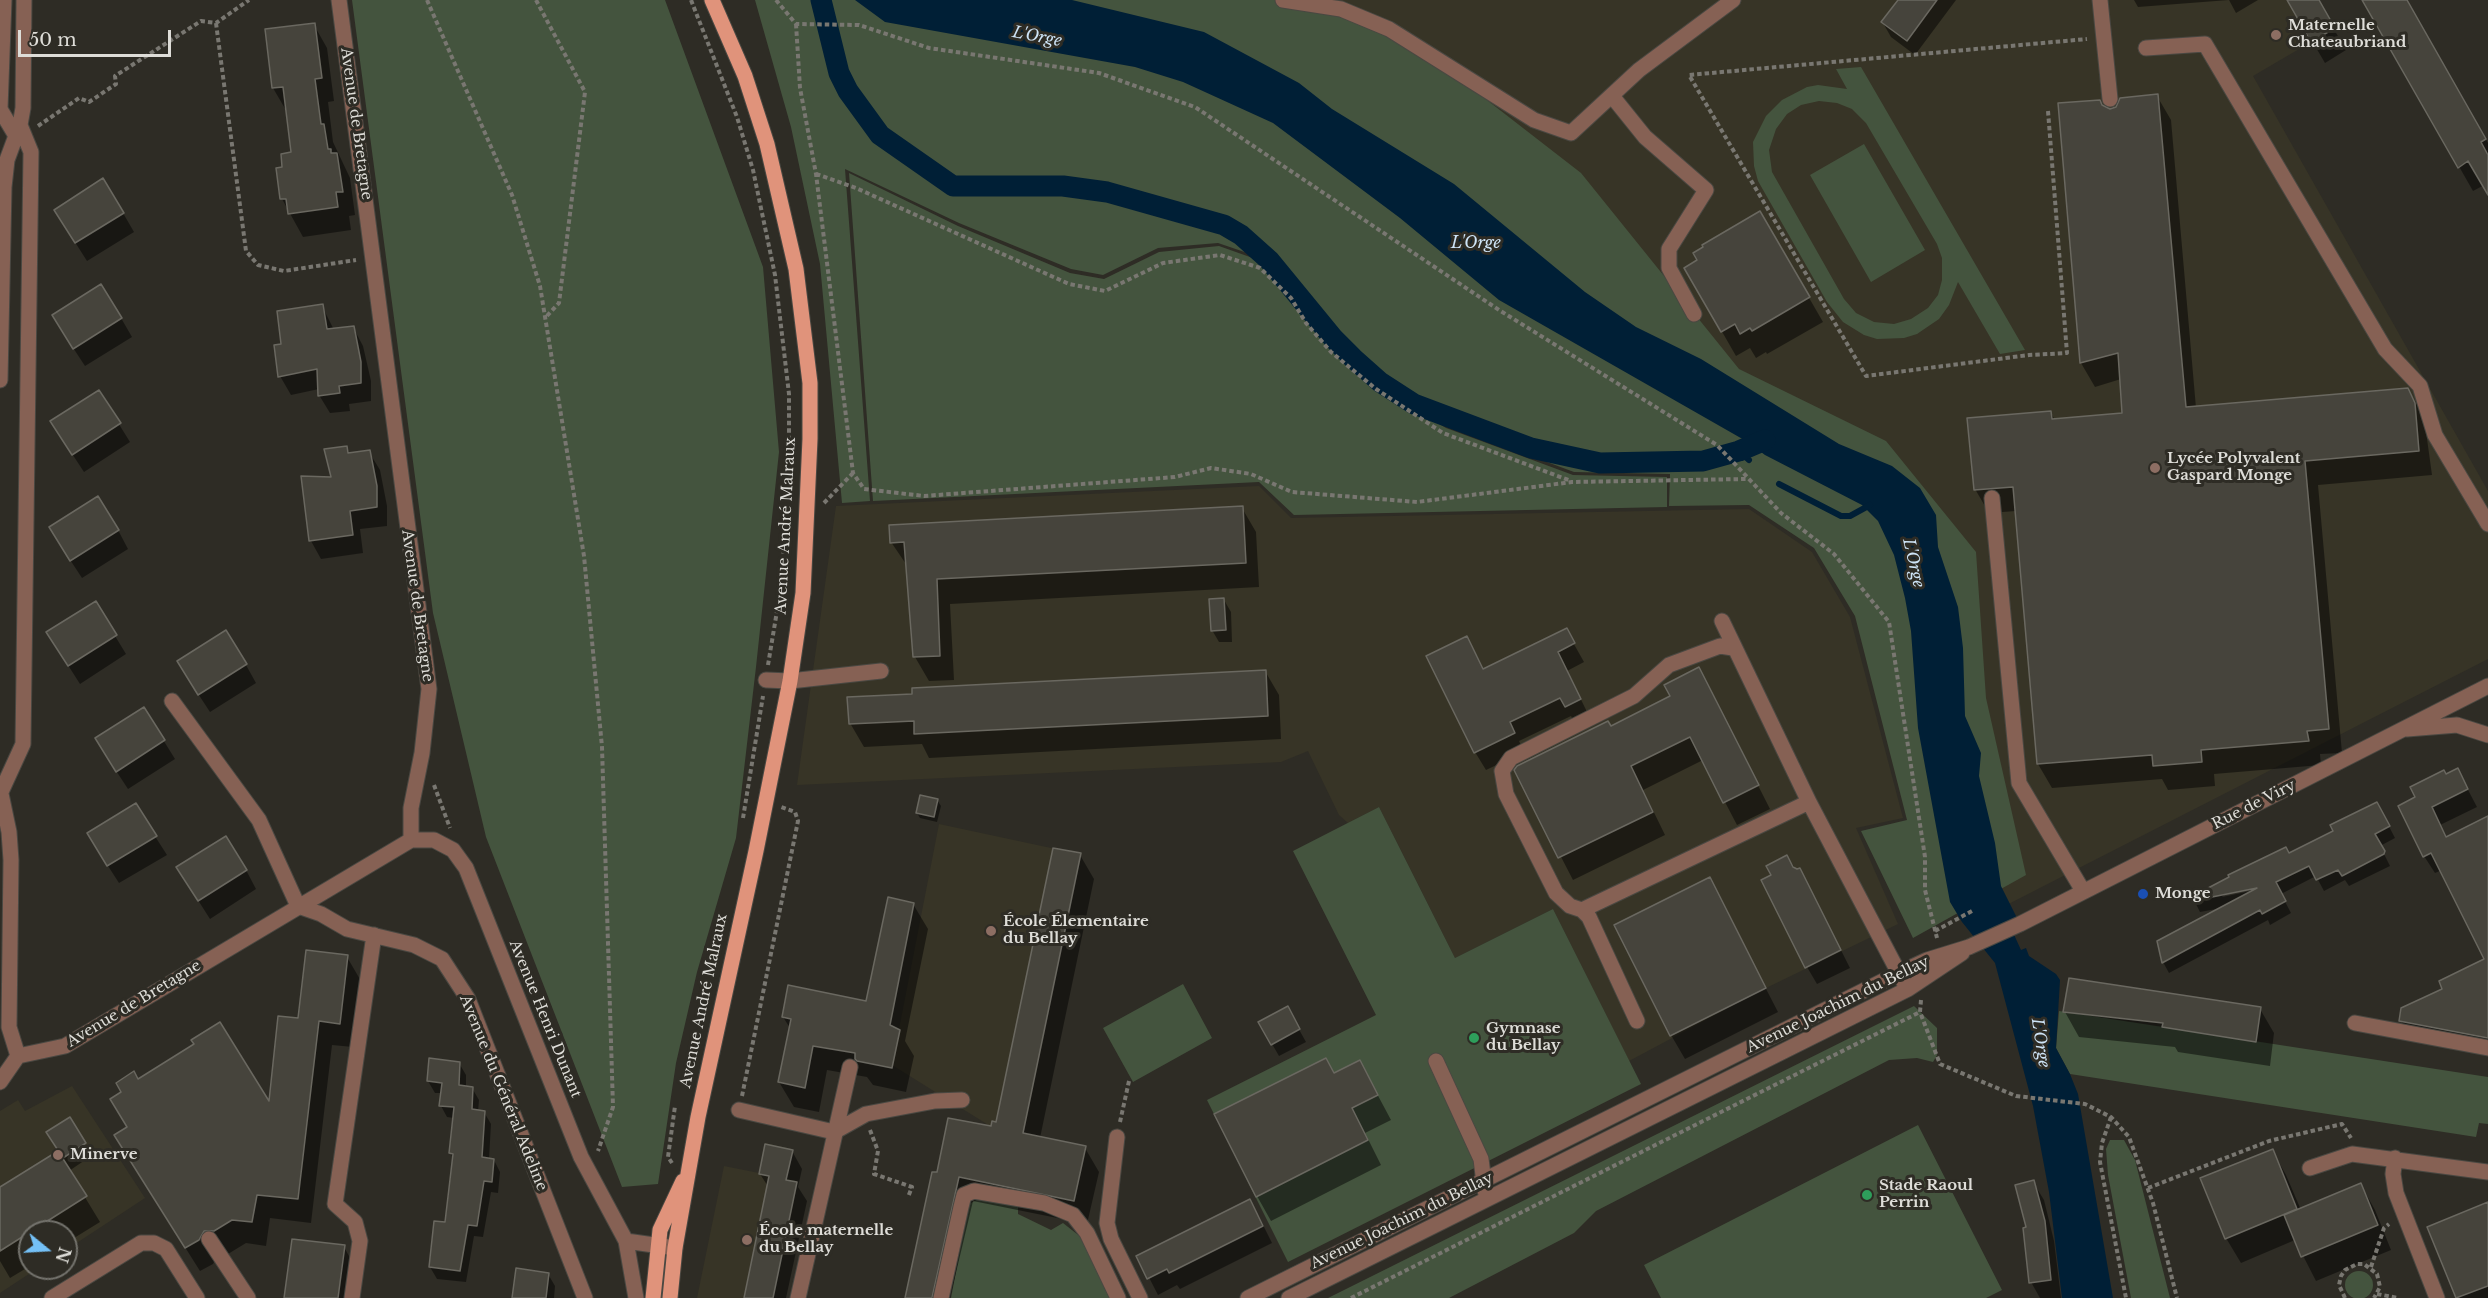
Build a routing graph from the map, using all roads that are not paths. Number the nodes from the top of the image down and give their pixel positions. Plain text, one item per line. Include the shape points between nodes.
1 (4, 0) edge
2 (24, 0) edge
3 (339, 0) edge
4 (712, 0) edge
5 (1282, 0) edge
6 (1733, 0) edge
7 (2100, 0) edge
8 (2146, 48) dead end
9 (1612, 96) junction
10 (2110, 99) dead end
11 (18, 131) junction
12 (4, 148) edge
13 (2, 187) edge
14 (1694, 314) dead end
15 (0, 380) edge
16 (1992, 498) dead end
17 (2488, 524) edge
18 (1722, 621) dead end
19 (1733, 648) junction
20 (881, 671) dead end
21 (766, 680) road end
22 (790, 681) junction
23 (2488, 686) edge
24 (172, 701) dead end
25 (2401, 730) junction
26 (2488, 735) edge
27 (0, 791) edge
28 (1809, 802) junction
29 (411, 840) junction
30 (2083, 891) junction
31 (298, 906) junction
32 (1582, 910) junction
33 (374, 935) junction
34 (1969, 947) junction
35 (1899, 973) junction
36 (1908, 988) junction
37 (1637, 1021) dead end
38 (2355, 1023) dead end
39 (0, 1044) edge
40 (2488, 1048) edge
41 (18, 1056) junction
42 (1437, 1061) dead end
43 (850, 1067) dead end
44 (0, 1082) edge
45 (962, 1100) dead end
46 (739, 1110) road end
47 (834, 1132) junction
48 (1117, 1137) road end
49 (2394, 1158) junction
50 (690, 1165) junction
51 (2310, 1168) dead end
52 (2488, 1172) edge
53 (1482, 1183) junction
54 (1487, 1199) junction
55 (209, 1239) dead end
56 (626, 1241) junction
57 (658, 1246) junction
58 (675, 1248) junction
59 (52, 1298) edge
60 (197, 1298) edge
61 (248, 1298) edge
62 (352, 1298) edge
63 (585, 1298) edge
64 (636, 1298) edge
65 (653, 1298) edge
66 (670, 1298) edge
67 (798, 1298) edge
68 (941, 1298) edge
69 (1118, 1298) edge
70 (1140, 1298) edge
71 (1248, 1298) edge
72 (1289, 1298) edge
73 (2437, 1298) edge

1 - 11 street via 0,109
2 - 11 street
3 - 29 street, Avenue de Bretagne via 429,689 411,808
4 - 22 main road, Avenue André Malraux via 745,76 767,144 796,268 806,349 810,394 807,515 803,592
5 - 9 street via 1341,9 1389,29 1534,120 1571,133
6 - 9 street via 1639,70
7 - 10 street
8 - 17 street via 2205,44 2385,349 2420,386 2435,435
9 - 14 street via 1645,137 1706,190 1669,249 1669,268
11 - 12 street
11 - 27 street via 31,152 23,744
12 - 13 street
13 - 15 street
16 - 30 street via 2019,783
18 - 19 street
19 - 28 street
19 - 32 street via 1720,646 1679,660 1634,696 1511,758 1504,766 1506,794 1556,893 1570,906
20 - 22 street
21 - 22 street
22 - 50 main road, Avenue André Malraux via 712,1042
23 - 25 street, Rue de Viry
24 - 31 street via 259,820
25 - 26 street via 2457,725
25 - 30 street, Rue de Viry
27 - 41 street via 11,860 9,1027
28 - 32 street
28 - 35 street
29 - 31 street, Avenue de Bretagne
29 - 56 street, Avenue Henri Dunant via 434,840 453,850 466,868 590,1175
30 - 34 street, Rue de Viry
31 - 33 street, Avenue du Général Adeline via 347,929
31 - 41 street, Avenue de Bretagne via 65,1046
32 - 37 street via 1596,929
33 - 62 street via 335,1204 355,1222 360,1241
33 - 63 street, Avenue du Général Adeline via 414,945 442,959 468,999
34 - 35 street, Avenue Joachim du Bellay
34 - 36 street, Avenue Joachim du Bellay
35 - 36 street
35 - 53 street, Avenue Joachim du Bellay
36 - 54 street, Avenue Joachim du Bellay
38 - 40 street
39 - 41 street
41 - 44 street
42 - 53 street via 1481,1159
43 - 47 street
45 - 47 street via 865,1114
46 - 47 street
47 - 67 street
48 - 70 street via 1107,1223
49 - 51 street via 2352,1155
49 - 52 street
49 - 73 street via 2396,1193
50 - 57 main road, Avenue André Malraux via 660,1230
50 - 58 main road, Avenue André Malraux
53 - 54 street
53 - 71 street, Avenue Joachim du Bellay
54 - 72 street, Avenue Joachim du Bellay
55 - 61 street
56 - 57 street
56 - 64 street, Avenue Henri Dunant
57 - 58 street
57 - 65 main road
58 - 66 main road
59 - 60 street via 141,1243 154,1243 166,1249
68 - 69 street via 964,1195 974,1191 1044,1203 1073,1215 1087,1233

